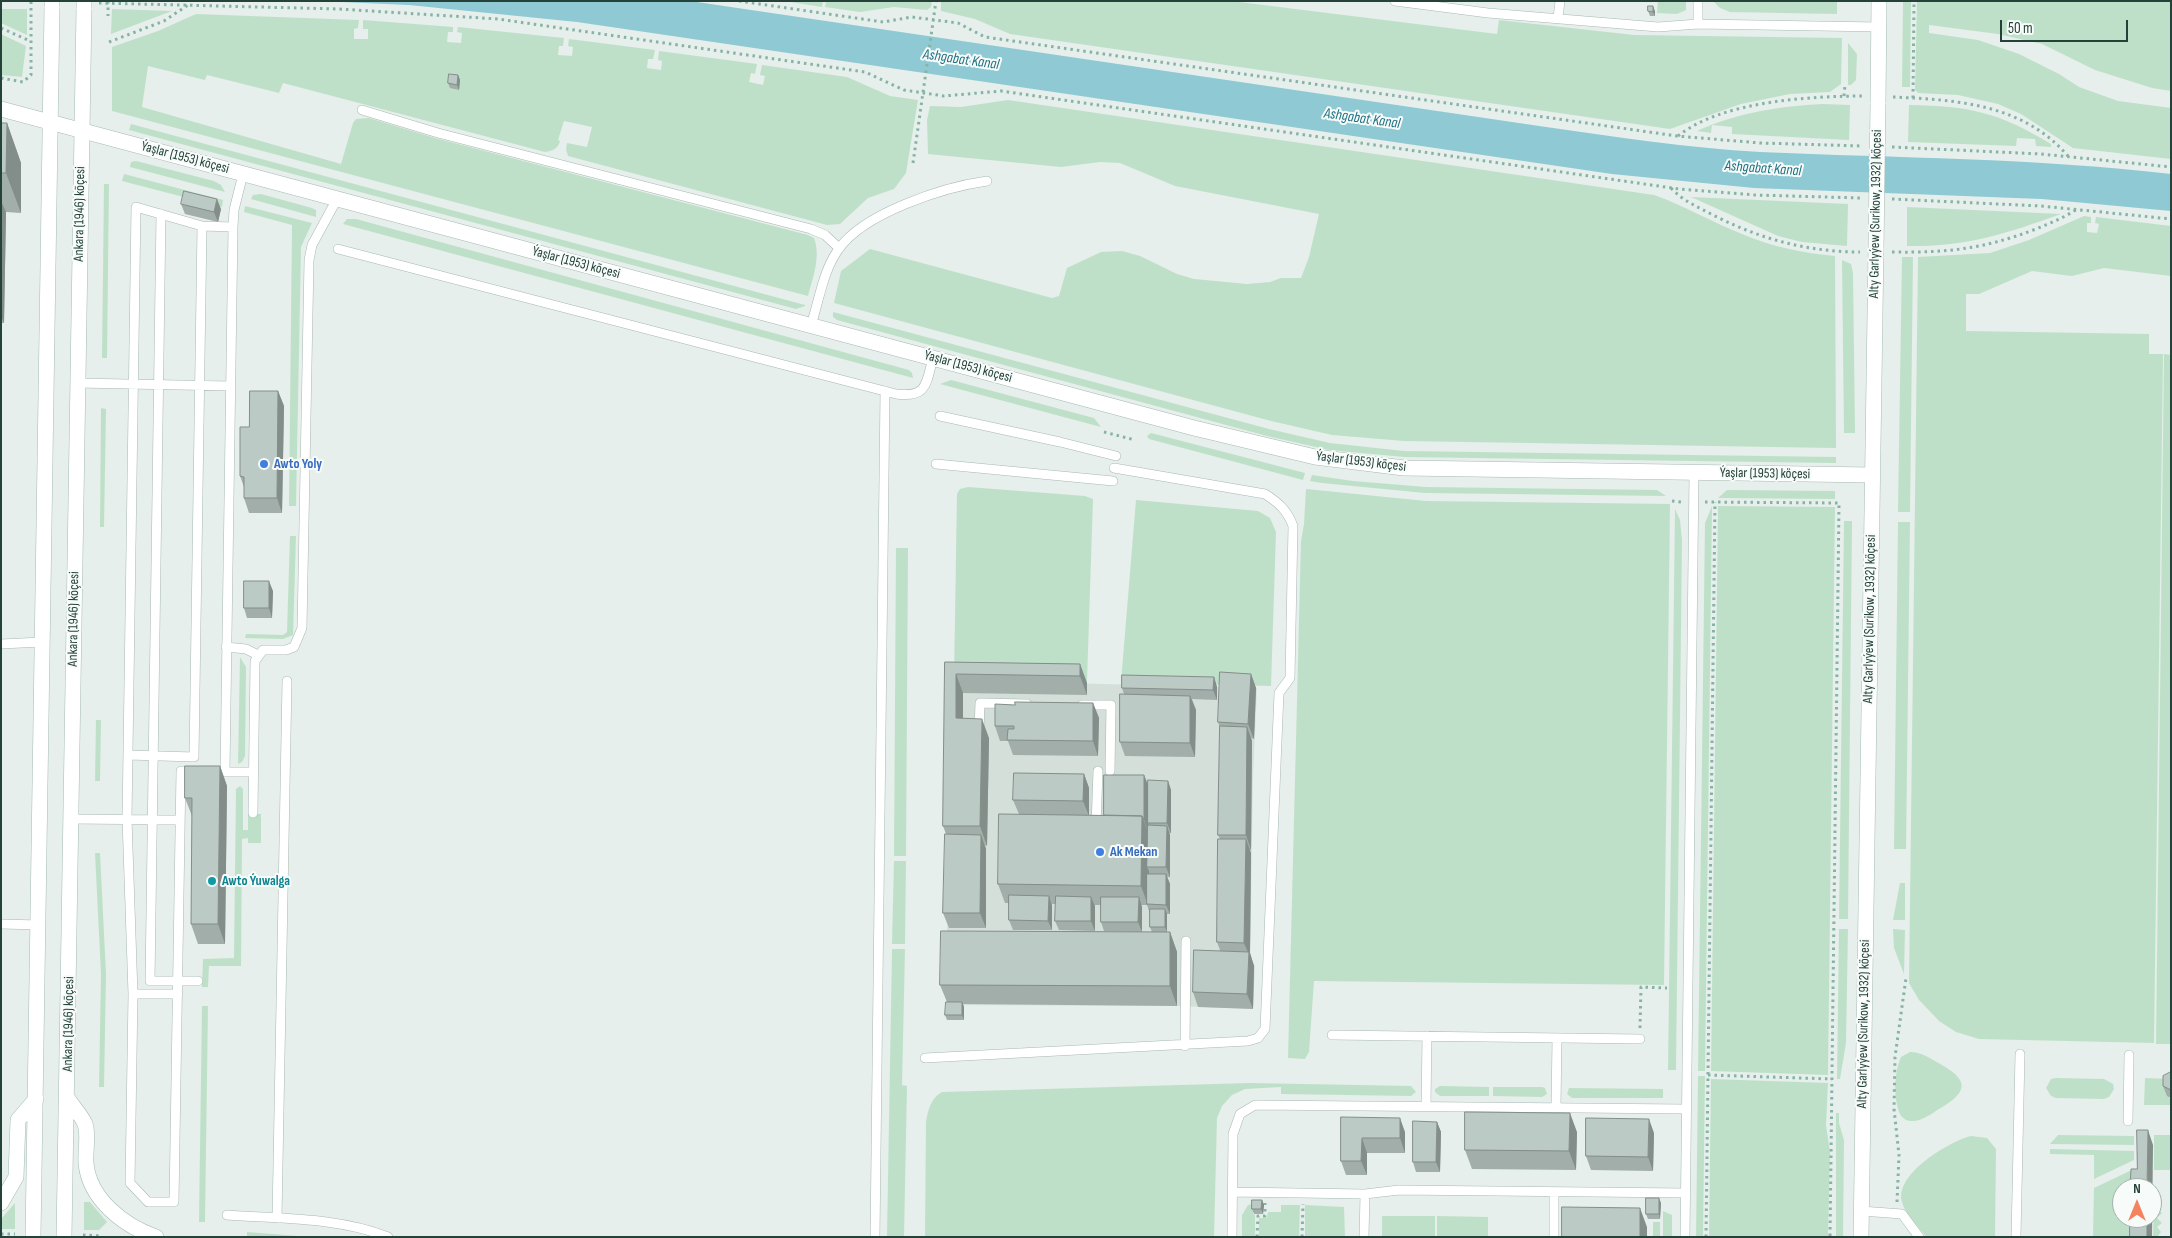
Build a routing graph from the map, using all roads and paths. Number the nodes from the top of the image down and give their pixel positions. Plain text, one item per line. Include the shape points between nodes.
1 (31, 1) edge
2 (108, 1) edge
3 (739, 1) edge
4 (936, 1) edge
5 (1395, 1) edge
6 (1560, 1) edge
7 (1698, 1) edge
8 (1879, 1) edge
9 (1914, 1) edge
10 (52, 4) edge
11 (87, 4) edge
12 (188, 5) junction
13 (108, 16) dead end
14 (1558, 18) junction
15 (933, 20) junction
16 (1698, 24) junction
17 (1879, 27) junction
18 (1, 28) edge
19 (30, 41) junction
20 (109, 42) dead end
21 (1, 78) edge
22 (1845, 85) dead end
23 (923, 93) junction
24 (1, 109) edge
25 (362, 110) dead end
26 (51, 124) junction
27 (81, 131) junction
28 (1678, 136) junction
29 (1869, 146) dead end
30 (1889, 147) dead end
31 (2069, 157) junction
32 (913, 163) dead end
33 (2171, 167) edge
34 (243, 174) junction
35 (987, 181) dead end
36 (1871, 198) dead end
37 (337, 199) junction
38 (1890, 199) dead end
39 (161, 214) junction
40 (2171, 219) edge
41 (202, 226) junction
42 (233, 227) junction
43 (839, 248) junction
44 (338, 249) dead end
45 (811, 325) junction
46 (933, 358) junction
47 (77, 383) junction
48 (133, 384) junction
49 (158, 385) junction
50 (199, 386) junction
51 (230, 386) junction
52 (885, 391) junction
53 (940, 416) dead end
54 (1104, 432) dead end
55 (1135, 440) dead end
56 (1116, 456) dead end
57 (936, 464) dead end
58 (1114, 468) dead end
59 (1694, 473) junction
60 (1872, 475) junction
61 (1113, 480) dead end
62 (42, 642) junction
63 (1, 644) edge
64 (226, 647) junction
65 (258, 655) junction
66 (287, 681) dead end
67 (1037, 704) edge
68 (1075, 705) edge
69 (979, 734) edge
70 (128, 756) junction
71 (153, 756) junction
72 (1098, 771) dead end
73 (1110, 771) dead end
74 (224, 772) junction
75 (254, 772) junction
76 (253, 813) dead end
77 (72, 819) junction
78 (127, 820) junction
79 (152, 820) junction
80 (180, 820) junction
81 (1088, 825) edge
82 (1, 924) edge
83 (38, 925) junction
84 (1186, 941) dead end
85 (1906, 978) dead end
86 (178, 981) junction
87 (198, 982) dead end
88 (1667, 988) dead end
89 (133, 994) junction
90 (178, 994) junction
91 (1332, 1035) dead end
92 (1427, 1036) junction
93 (1557, 1038) junction
94 (1640, 1039) joint
95 (1185, 1046) junction
96 (2020, 1054) dead end
97 (2129, 1055) dead end
98 (925, 1058) dead end
99 (1708, 1075) junction
100 (1832, 1079) junction
101 (36, 1099) junction
102 (68, 1099) junction
103 (1426, 1106) junction
104 (1556, 1108) junction
105 (1685, 1109) junction
106 (2128, 1121) dead end
107 (1233, 1192) junction
108 (1554, 1192) junction
109 (1686, 1193) junction
110 (1365, 1194) junction
111 (1, 1203) edge
112 (1265, 1204) dead end
113 (1302, 1205) dead end
114 (1861, 1211) junction
115 (1897, 1212) junction
116 (227, 1215) dead end
117 (278, 1218) junction
118 (106, 1231) dead end
119 (1, 1234) edge
120 (15, 1234) dead end
121 (83, 1235) dead end
122 (101, 1236) edge
123 (33, 1237) edge
124 (64, 1237) edge
125 (156, 1237) edge
126 (388, 1237) edge
127 (875, 1237) edge
128 (1232, 1237) edge
129 (1257, 1237) edge
130 (1302, 1237) edge
131 (1364, 1237) edge
132 (1554, 1237) edge
133 (1685, 1237) edge
134 (1706, 1237) edge
135 (1830, 1237) edge
136 (1861, 1237) edge
137 (1919, 1237) edge
138 (2016, 1237) edge

1 - 19 path
2 - 13 path, bridge
3 - 15 path via 883,22 912,17
4 - 15 path
5 - 14 lane
6 - 14 lane
7 - 16 lane
8 - 17 street, Alty Garlyýew (Surikow, 1932) köçesi
9 - 31 path via 1913,98 1963,101 1993,109 2042,132
10 - 26 street
11 - 12 path
11 - 27 street, Ankara (1946) köçesi
12 - 20 path via 164,21
12 - 23 path via 339,8 498,19 865,72 904,90
14 - 16 lane via 1658,27
15 - 23 path
15 - 28 path via 958,23 985,37
16 - 17 lane
17 - 60 street, Alty Garlyýew (Surikow, 1932) köçesi, bridge
18 - 19 path
19 - 21 path via 31,75 28,79 24,82
22 - 28 path via 1846,96 1785,100 1748,107 1706,120
23 - 32 path
23 - 36 path via 944,96 1001,91 1679,189
24 - 26 street
25 - 43 lane via 438,133 811,229 825,235
26 - 27 street, Ýaşlar (1953) köçesi
26 - 62 street
27 - 34 street, Ýaşlar (1953) köçesi
27 - 47 street, Ankara (1946) köçesi
28 - 29 path via 1760,143
30 - 31 path
31 - 33 path
34 - 37 street, Ýaşlar (1953) köçesi
34 - 42 lane
35 - 43 lane via 966,184 906,204 854,233
37 - 45 street, Ýaşlar (1953) köçesi
37 - 65 lane via 312,245 309,260 302,628 294,647 263,650
38 - 40 path via 2041,206
39 - 41 lane
39 - 48 lane via 136,207
39 - 49 lane
41 - 42 lane
41 - 50 lane
42 - 51 lane
43 - 45 lane via 830,262
44 - 52 lane
45 - 46 street, Ýaşlar (1953) köçesi
46 - 52 lane via 925,385 916,395
46 - 59 street, Ýaşlar (1953) köçesi via 1238,440 1315,457 1423,468
47 - 48 lane
47 - 77 street, Ankara (1946) köçesi
48 - 49 lane
48 - 70 lane
49 - 50 lane
49 - 71 lane
50 - 51 lane
50 - 71 lane via 194,757
51 - 64 lane
52 - 127 lane
53 - 56 lane
54 - 55 path
57 - 61 lane
58 - 95 lane via 1265,494 1288,512 1293,526 1290,678 1279,694 1265,1029 1258,1038 1248,1041
59 - 60 street, Ýaşlar (1953) köçesi
59 - 105 lane
60 - 114 street, Alty Garlyýew (Surikow, 1932) köçesi
62 - 63 lane
62 - 83 street
64 - 65 lane via 246,649
64 - 74 lane
65 - 75 lane via 255,667
66 - 117 lane
67 - 69 lane via 980,703
68 - 73 lane via 1111,705
70 - 71 lane
70 - 78 lane
71 - 79 lane
72 - 81 lane via 1097,825
74 - 75 lane
74 - 80 lane via 181,771
75 - 76 lane
77 - 78 lane
77 - 102 street, Ankara (1946) köçesi
78 - 79 lane
78 - 89 lane
79 - 80 lane
79 - 86 lane via 150,981
80 - 86 lane
82 - 83 lane
83 - 101 street
84 - 95 lane
85 - 115 path via 1895,1057 1894,1109 1899,1155
86 - 87 lane
86 - 90 lane
88 - 94 path via 1641,987
89 - 90 lane
89 - 90 lane via 130,1183 148,1202 174,1202
91 - 92 lane
92 - 93 lane
92 - 103 lane
93 - 94 lane
93 - 104 lane
95 - 98 lane
96 - 138 lane
97 - 106 lane
99 - 100 path
99 - 100 path via 1715,502 1839,504
99 - 134 path
100 - 135 path
101 - 111 street via 18,1120 16,1177
101 - 123 street
102 - 124 street, Ankara (1946) köçesi
102 - 125 street via 85,1125 87,1169 100,1198 123,1220
103 - 104 lane
103 - 107 lane via 1271,1104 1247,1109 1240,1114 1234,1134
104 - 105 lane
105 - 109 lane
107 - 110 lane
107 - 128 lane
108 - 109 lane
108 - 110 lane via 1400,1190
108 - 132 lane
109 - 133 lane
110 - 131 lane
112 - 129 path via 1265,1216 1258,1216
113 - 130 path
114 - 115 lane
114 - 136 street, Alty Garlyýew (Surikow, 1932) köçesi
115 - 137 lane
116 - 117 lane
117 - 126 lane via 368,1229
118 - 122 path
119 - 120 path
121 - 122 path

